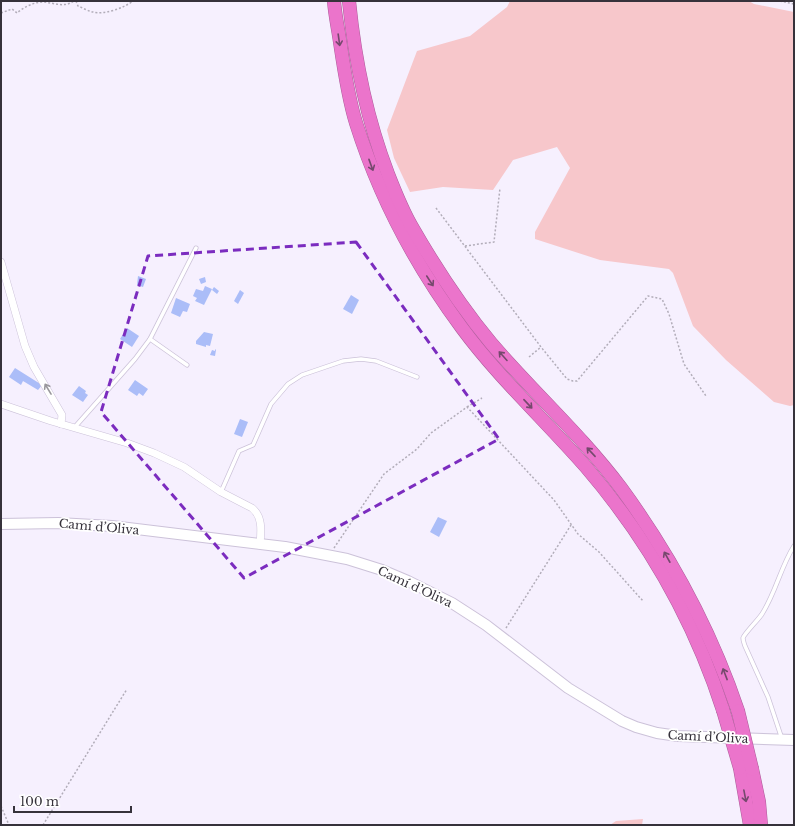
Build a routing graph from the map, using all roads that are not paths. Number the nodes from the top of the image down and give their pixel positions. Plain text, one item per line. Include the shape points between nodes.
1 (334, 1) edge
2 (349, 1) edge
3 (196, 248) dead end
4 (1, 262) edge
5 (150, 339) junction
6 (187, 365) dead end
7 (417, 377) dead end
8 (1, 404) edge
9 (61, 424) junction
10 (74, 428) junction
11 (221, 492) junction
12 (1, 524) edge
13 (260, 545) junction
14 (794, 546) edge
15 (782, 740) junction
16 (794, 740) edge
17 (746, 768) junction
18 (750, 825) edge
19 (762, 825) edge

1 -> 17 highway, bridge via 343,67 356,122 375,177 395,222 461,328 586,467 635,532 664,577 685,615 714,682
17 -> 2 highway, bridge via 738,710 721,664 663,551 595,456 491,342 448,285 411,226 397,198 364,101
3 - 5 lane
9 -> 4 street via 62,415 25,346
5 - 6 lane
5 - 10 lane
7 - 11 lane via 361,359 340,362 296,378 271,404 253,445 239,452
8 - 9 street
9 - 10 street
10 - 11 street via 154,453 197,475
11 - 13 street via 256,511 260,519
12 - 13 street, Camí d’Oliva via 85,524
13 - 15 street, Camí d’Oliva via 330,555 408,580 464,610 568,688 636,727 668,735
14 - 15 lane via 774,592 743,638 768,696
15 - 16 street, Camí d’Oliva
17 -> 18 highway
17 - 19 highway via 759,802

